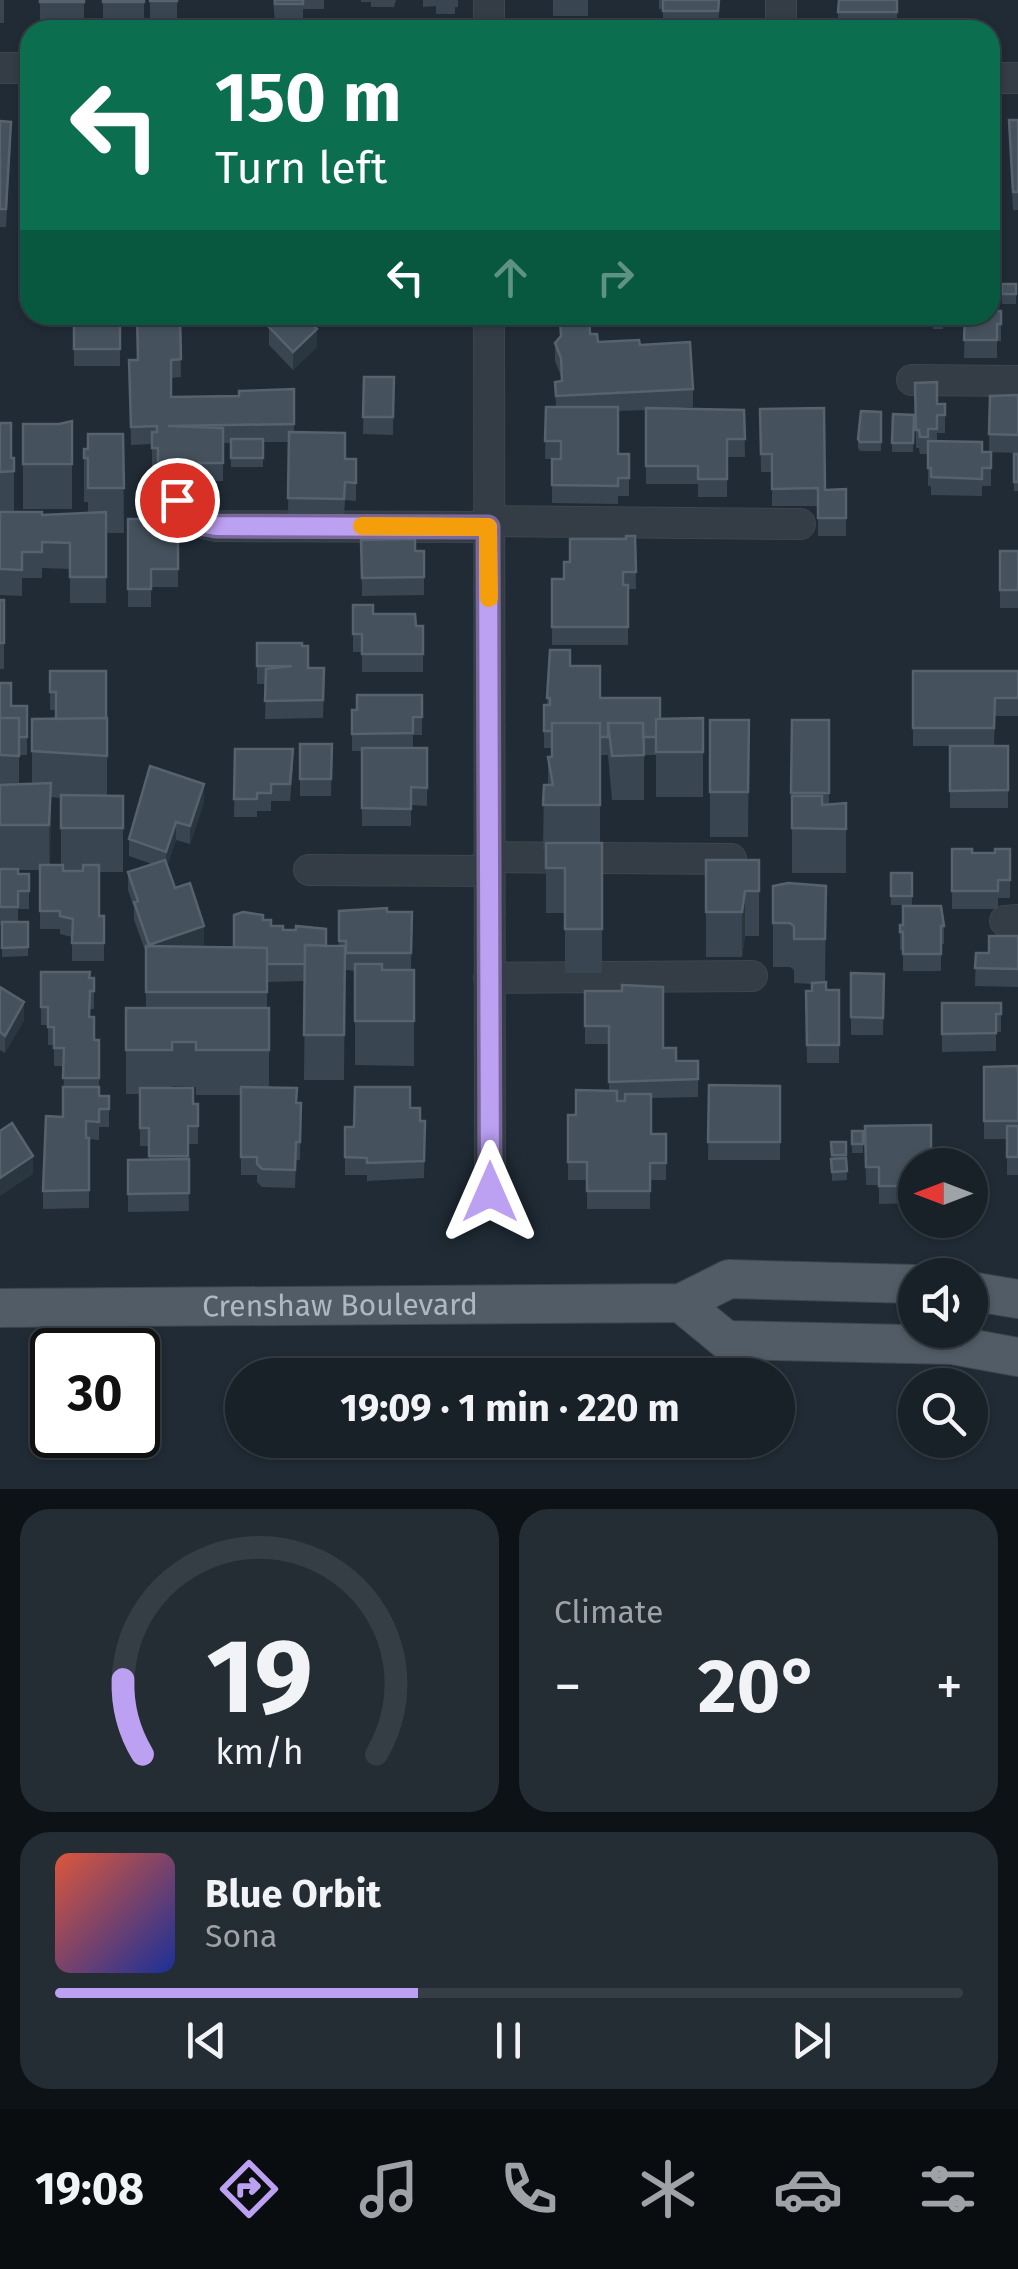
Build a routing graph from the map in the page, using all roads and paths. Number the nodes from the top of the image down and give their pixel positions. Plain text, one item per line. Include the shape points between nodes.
1 (489, 325) edge
2 (912, 380) edge
3 (1018, 380) edge
4 (177, 500) dead end
5 (489, 524) junction
6 (800, 524) dead end
7 (732, 859) edge
8 (490, 864) junction
9 (309, 870) dead end
10 (752, 976) dead end
11 (490, 978) junction
12 (490, 1192) dead end
13 (898, 1283) edge
14 (988, 1294) edge
15 (1018, 1299) edge
16 (681, 1302) junction
17 (0, 1308) edge
18 (1018, 1357) edge

1 - 5 street
2 - 3 street
4 - 5 street via 194,522 216,526
5 - 6 street
5 - 8 street
7 - 8 street
8 - 9 street
8 - 11 street
10 - 11 street
11 - 12 street
13 - 16 main road, Crenshaw Boulevard via 730,1279
14 - 15 main road
16 - 17 main road, Crenshaw Boulevard
16 - 18 main road via 726,1340 952,1346

